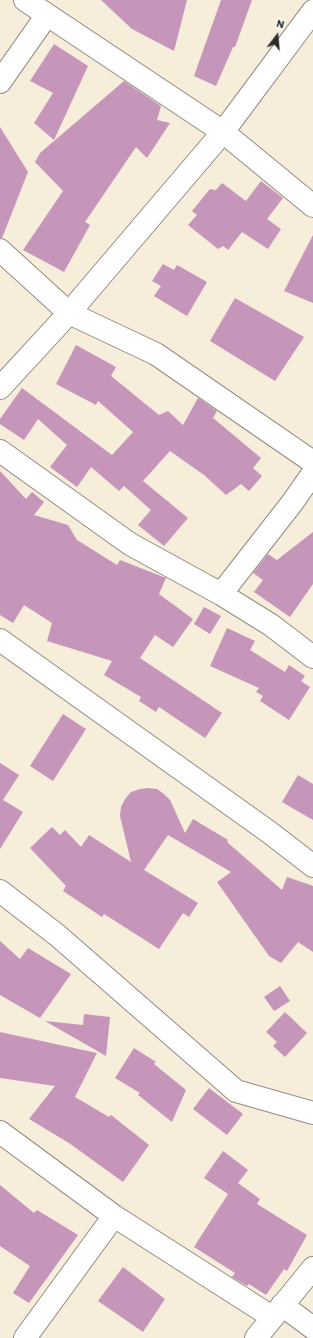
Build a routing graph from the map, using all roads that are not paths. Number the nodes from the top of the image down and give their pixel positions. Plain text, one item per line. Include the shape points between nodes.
1 (25, 0) edge
2 (313, 11) edge
3 (47, 15) junction
4 (0, 82) edge
5 (223, 132) junction
6 (313, 206) edge
7 (0, 250) edge
8 (69, 313) junction
9 (0, 388) edge
10 (0, 451) edge
11 (313, 462) edge
12 (313, 473) edge
13 (221, 594) junction
14 (0, 640) edge
15 (313, 657) edge
16 (313, 866) edge
17 (0, 891) edge
18 (313, 1113) edge
19 (0, 1132) edge
20 (114, 1216) junction
21 (313, 1268) edge
22 (277, 1311) junction
23 (313, 1328) edge
24 (25, 1338) edge
25 (256, 1338) edge

1 - 3 street
2 - 5 street
3 - 4 street
3 - 5 street
5 - 6 street
5 - 8 street
7 - 8 street
8 - 9 street
8 - 11 street via 156,354
10 - 13 street via 130,544
12 - 13 street
13 - 15 street via 271,625
14 - 16 street
17 - 18 street via 56,935 236,1091
19 - 20 street
20 - 22 street
20 - 24 street
21 - 22 street
22 - 23 street
22 - 25 street

